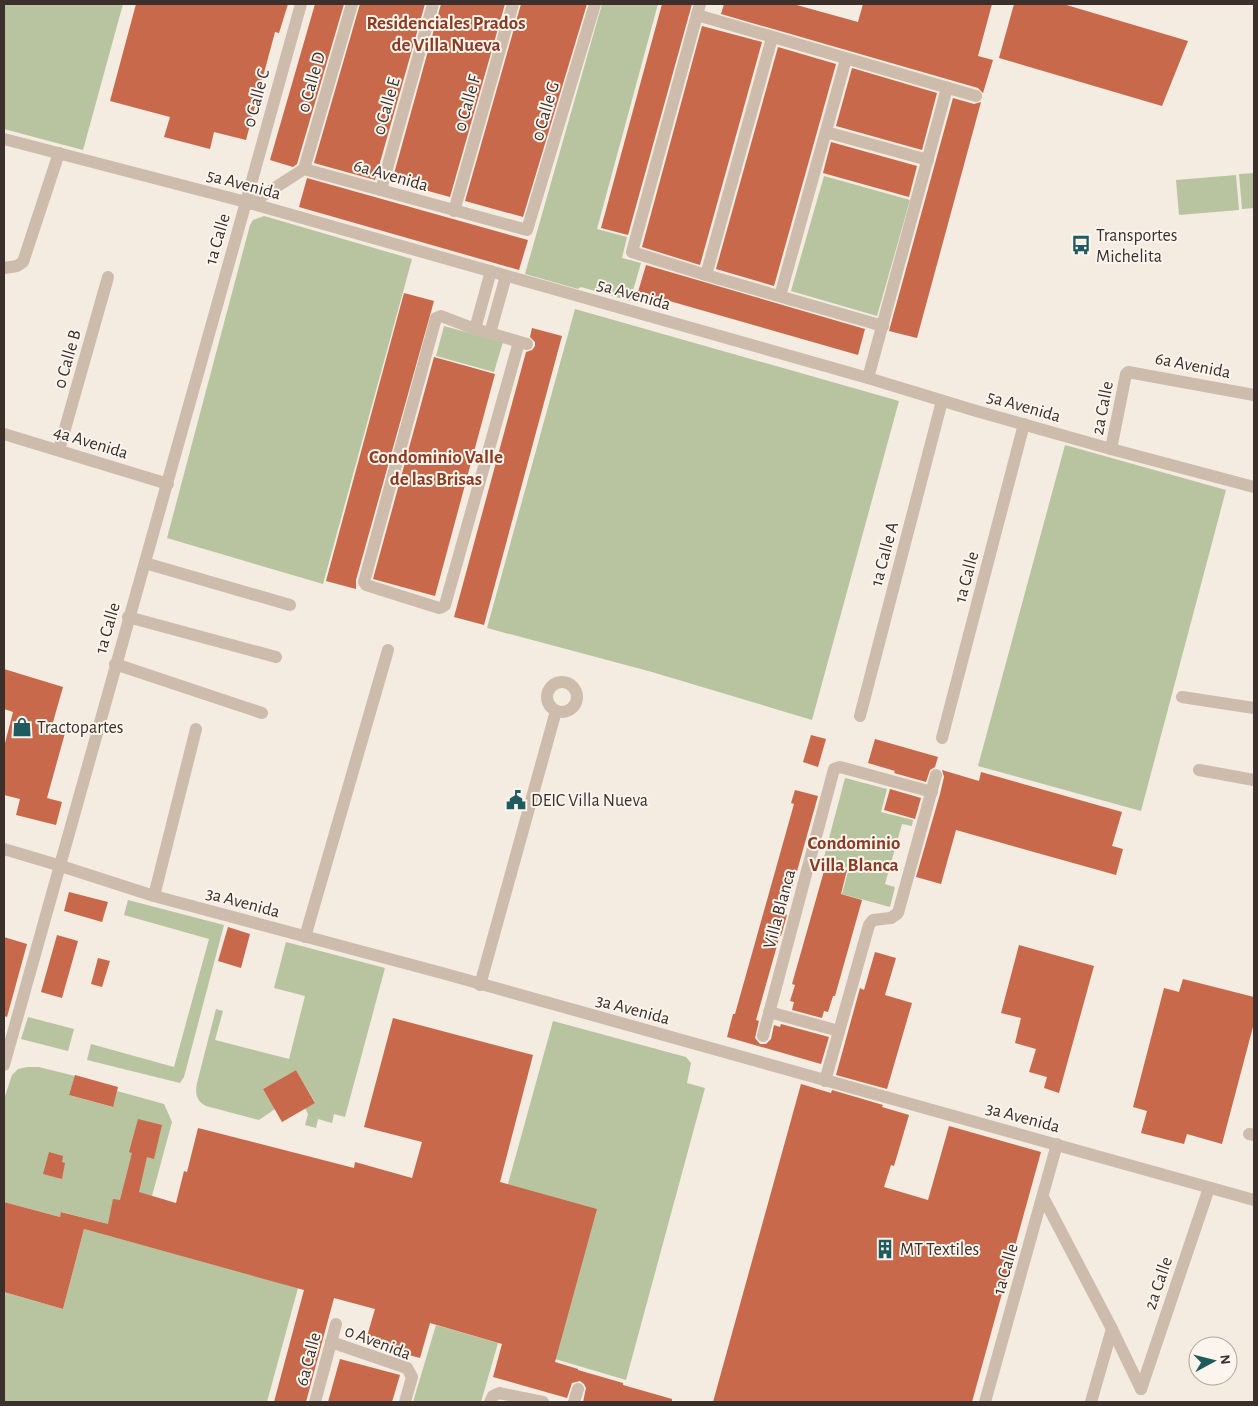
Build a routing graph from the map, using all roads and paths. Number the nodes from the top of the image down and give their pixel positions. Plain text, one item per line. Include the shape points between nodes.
1 (301, 4) edge
2 (352, 4) edge
3 (433, 4) edge
4 (514, 4) edge
5 (595, 4) edge
6 (698, 10) edge
7 (772, 38) junction
8 (846, 59) junction
9 (947, 88) junction
10 (976, 96) dead end
11 (826, 132) junction
12 (4, 139) edge
13 (59, 154) junction
14 (928, 160) junction
15 (304, 170) junction
16 (380, 190) junction
17 (248, 203) junction
18 (454, 211) junction
19 (529, 228) joint
20 (4, 268) edge
21 (491, 271) junction
22 (706, 275) junction
23 (506, 276) junction
24 (108, 277) dead end
25 (780, 296) junction
26 (883, 326) junction
27 (475, 328) junction
28 (490, 333) junction
29 (1126, 374) joint
30 (868, 378) junction
31 (1254, 395) edge
32 (942, 401) junction
33 (1024, 424) junction
34 (4, 434) edge
35 (1112, 449) junction
36 (60, 450) junction
37 (168, 484) junction
38 (1254, 487) edge
39 (145, 563) junction
40 (290, 605) dead end
41 (128, 617) junction
42 (388, 650) dead end
43 (276, 657) dead end
44 (115, 664) junction
45 (1182, 697) dead end
46 (1254, 708) edge
47 (556, 711) dead end
48 (262, 713) dead end
49 (860, 716) dead end
50 (196, 729) dead end
51 (942, 738) dead end
52 (1254, 772) edge
53 (936, 775) dead end
54 (1254, 780) edge
55 (932, 792) junction
56 (4, 849) edge
57 (61, 866) junction
58 (154, 896) junction
59 (305, 937) junction
60 (480, 985) junction
61 (769, 1012) junction
62 (839, 1031) junction
63 (763, 1036) dead end
64 (4, 1065) edge
65 (825, 1081) junction
66 (1057, 1144) junction
67 (1209, 1188) junction
68 (1043, 1197) junction
69 (1254, 1200) edge
70 (336, 1324) dead end
71 (1112, 1329) junction
72 (331, 1342) junction
73 (578, 1389) dead end
74 (491, 1399) edge
75 (315, 1402) edge
76 (405, 1402) edge
77 (543, 1402) edge
78 (574, 1402) edge
79 (985, 1402) edge
80 (1091, 1402) edge

1 - 17 street, 0 Calle C
2 - 15 street, 0 Calle D
3 - 16 street, 0 Calle E
4 - 18 street, 0 Calle F
5 - 19 street, 0 Calle G
6 - 7 street
6 - 22 street via 631,249 633,253
7 - 8 street
7 - 22 street
8 - 9 street
8 - 11 street
9 - 10 street
9 - 14 street
11 - 14 street
11 - 25 street
12 - 13 street, 5a Avenida
13 - 17 street, 5a Avenida
13 - 20 street via 23,262
14 - 26 street
15 - 16 street, 6a Avenida
15 - 17 street
16 - 18 street, 6a Avenida
17 - 21 street, 5a Avenida
17 - 37 street, 1a Calle
18 - 19 street, 6a Avenida via 525,230
21 - 23 street, 5a Avenida
21 - 27 street
22 - 25 street
23 - 28 street
23 - 30 street, 5a Avenida
24 - 36 street, 0 Calle B
25 - 26 street
26 - 30 street
27 - 28 street
27 - 28 street via 441,316 436,318 364,582 439,608 445,604 523,343
29 - 31 street, 6a Avenida via 1132,371
29 - 35 street, 2a Calle
30 - 32 street, 5a Avenida
32 - 33 street, 5a Avenida
32 - 49 street, 1a Calle A
33 - 35 street, 5a Avenida
33 - 51 street, 1a Calle
34 - 36 street, 4a Avenida
35 - 38 street, 5a Avenida
36 - 37 street, 4a Avenida
37 - 39 street, 1a Calle
39 - 40 street
39 - 41 street, 1a Calle
41 - 43 street
41 - 44 street, 1a Calle
42 - 59 street
44 - 48 street
44 - 57 street, 1a Calle
45 - 46 street
47 - 60 street
50 - 58 street
52 - 54 street via 1199,766
53 - 55 street
55 - 61 street, Villa Blanca via 834,768
55 - 62 street via 898,913 892,918 870,922
56 - 57 street, 3a Avenida
57 - 58 street, 3a Avenida
57 - 64 street, 1a Calle
58 - 59 street, 3a Avenida
59 - 60 street, 3a Avenida
60 - 65 street, 3a Avenida
61 - 62 street
61 - 63 street, Villa Blanca
62 - 65 street
65 - 66 street, 3a Avenida
66 - 67 street, 3a Avenida
66 - 68 street, 1a Calle
67 - 69 street, 3a Avenida
67 - 71 street, 2a Calle via 1141,1389
68 - 71 street
68 - 79 street, 1a Calle
70 - 72 street, 6a Calle
71 - 80 street
72 - 75 street, 6a Calle
72 - 76 street, 0 Avenida via 407,1368 412,1380
73 - 78 street
74 - 77 street via 502,1394

